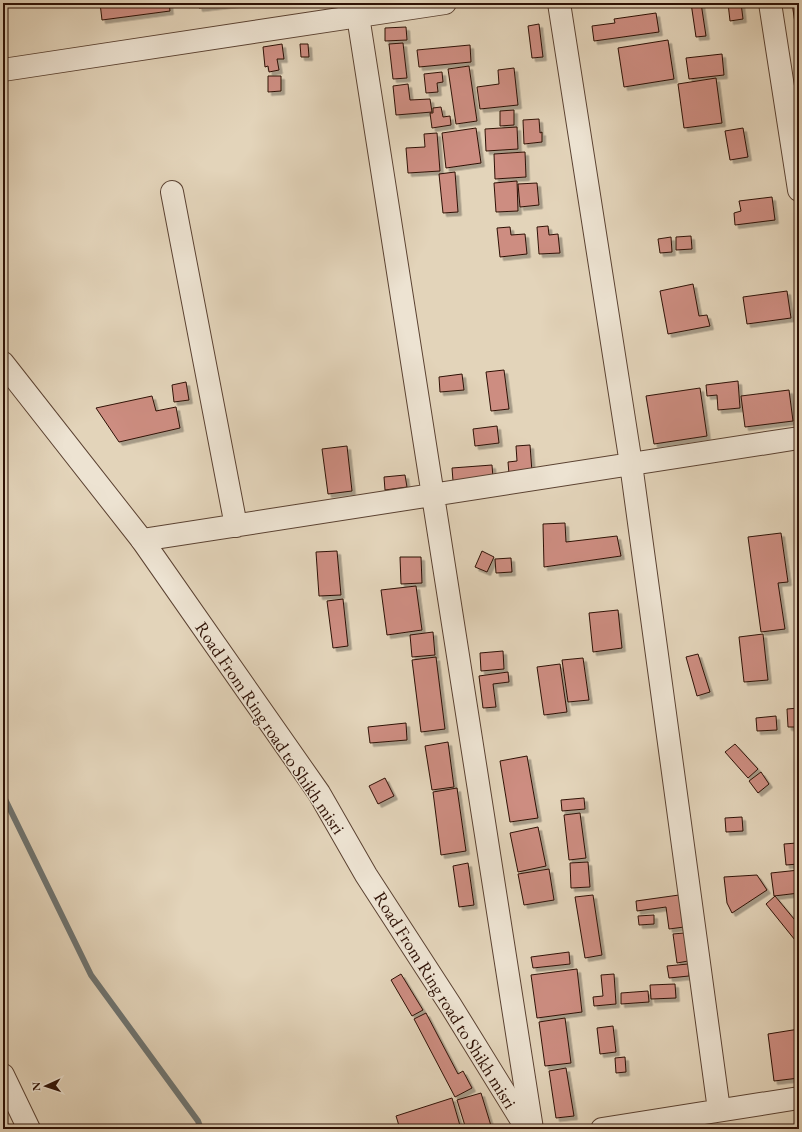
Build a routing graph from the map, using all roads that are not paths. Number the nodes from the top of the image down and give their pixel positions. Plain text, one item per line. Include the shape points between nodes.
1 (444, 3) edge
2 (559, 3) edge
3 (770, 3) edge
4 (358, 16) junction
5 (3, 70) edge
6 (799, 190) edge
7 (172, 192) dead end
8 (3, 363) edge
9 (799, 438) edge
10 (631, 464) junction
11 (433, 495) junction
12 (236, 526) junction
13 (142, 540) junction
14 (3, 1075) edge
15 (799, 1098) edge
16 (719, 1110) junction
17 (29, 1129) edge
18 (527, 1129) edge
19 (532, 1129) edge
20 (602, 1129) edge

1 - 4 street
2 - 10 street
3 - 6 street
4 - 5 street
4 - 11 street
7 - 12 street
8 - 13 street, Road From Ring road to Shikh misri
9 - 10 street
10 - 11 street
10 - 16 street
11 - 12 street
11 - 19 street
12 - 13 street
13 - 18 street, Road From Ring road to Shikh misri via 319,793 366,875
14 - 17 street
15 - 16 street
16 - 20 street

